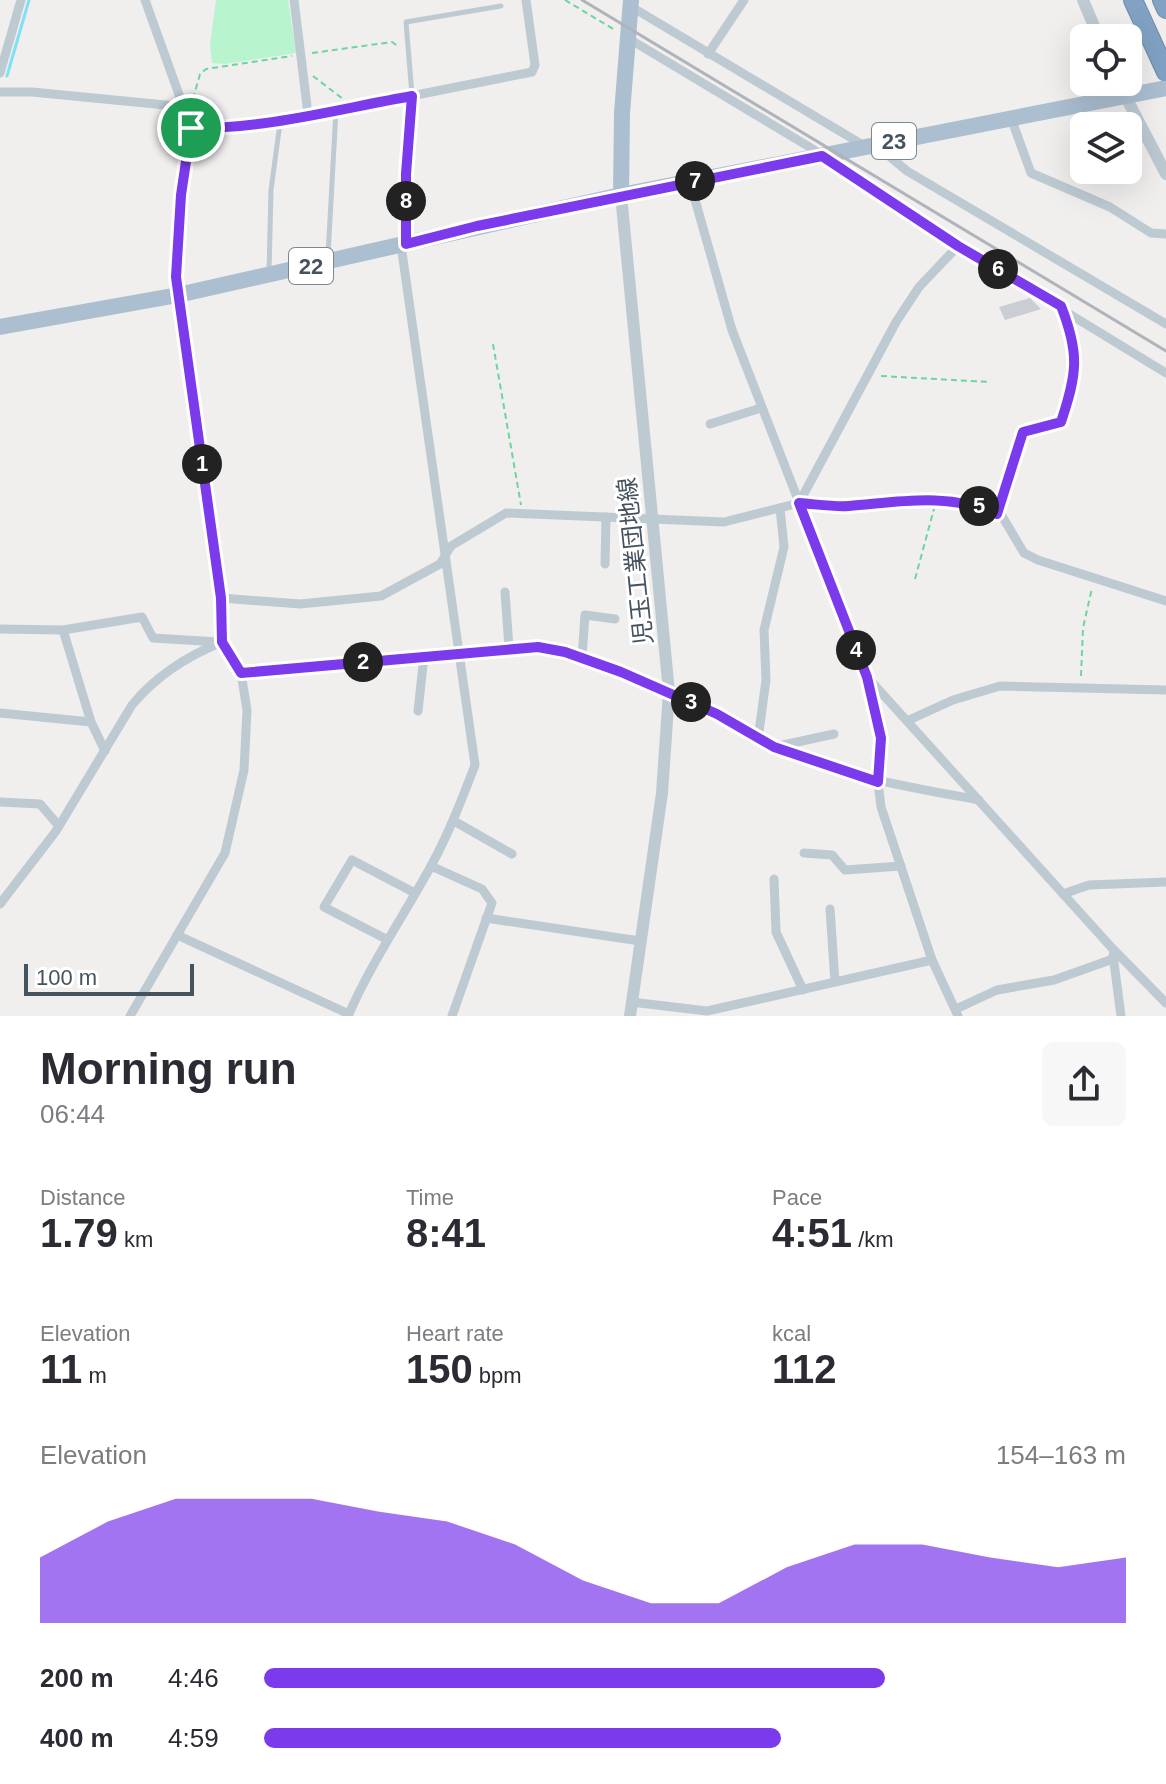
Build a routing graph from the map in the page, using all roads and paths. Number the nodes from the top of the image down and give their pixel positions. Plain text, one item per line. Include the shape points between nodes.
1 (21, 0) edge
2 (145, 0) edge
3 (294, 0) edge
4 (526, 0) edge
5 (565, 0) edge
6 (744, 0) edge
7 (1083, 0) edge
8 (1133, 0) edge
9 (1162, 0) edge
10 (627, 2) edge
11 (501, 6) dead end
12 (1166, 9) edge
13 (1093, 24) edge
14 (626, 37) junction
15 (304, 54) junction
16 (708, 54) junction
17 (400, 58) dead end
18 (1165, 69) edge
19 (0, 73) edge
20 (309, 73) dead end
21 (1166, 88) edge
22 (1142, 89) edge
23 (0, 92) edge
24 (412, 96) junction
25 (1094, 96) edge
26 (1125, 96) edge
27 (344, 100) dead end
28 (185, 102) junction
29 (336, 109) junction
30 (308, 114) junction
31 (1011, 118) junction
32 (280, 122) junction
33 (191, 128) junction
34 (871, 146) junction
35 (822, 156) junction
36 (1166, 174) edge
37 (690, 182) junction
38 (621, 195) junction
39 (1166, 234) edge
40 (406, 244) junction
41 (958, 246) junction
42 (328, 262) junction
43 (269, 275) junction
44 (178, 295) junction
45 (1061, 306) junction
46 (1166, 324) edge
47 (0, 327) edge
48 (493, 344) dead end
49 (1166, 373) edge
50 (868, 375) junction
51 (990, 382) dead end
52 (761, 408) junction
53 (710, 424) dead end
54 (937, 500) junction
55 (799, 503) junction
56 (780, 508) junction
57 (523, 514) junction
58 (997, 514) junction
59 (606, 517) junction
60 (653, 519) junction
61 (445, 555) junction
62 (605, 564) dead end
63 (915, 579) dead end
64 (1094, 579) junction
65 (505, 592) dead end
66 (221, 598) junction
67 (1166, 601) edge
68 (615, 619) dead end
69 (0, 629) edge
70 (63, 630) junction
71 (222, 642) junction
72 (509, 648) junction
73 (458, 653) junction
74 (424, 656) junction
75 (582, 657) junction
76 (241, 673) junction
77 (867, 677) junction
78 (1080, 688) junction
79 (1166, 690) edge
80 (669, 692) junction
81 (418, 711) dead end
82 (0, 713) edge
83 (909, 720) junction
84 (91, 722) junction
85 (834, 734) dead end
86 (758, 739) junction
87 (774, 747) junction
88 (105, 751) junction
89 (878, 782) junction
90 (979, 800) junction
91 (0, 802) edge
92 (454, 821) junction
93 (59, 826) junction
94 (804, 853) dead end
95 (512, 854) dead end
96 (431, 866) junction
97 (901, 866) junction
98 (774, 879) dead end
99 (1166, 882) edge
100 (415, 893) junction
101 (1063, 894) junction
102 (0, 904) edge
103 (830, 909) dead end
104 (486, 918) junction
105 (177, 935) junction
106 (386, 939) junction
107 (640, 941) junction
108 (1112, 948) junction
109 (1113, 959) junction
110 (932, 960) junction
111 (835, 982) junction
112 (803, 990) junction
113 (631, 1002) junction
114 (1166, 1003) edge
115 (957, 1013) edge
116 (708, 1014) edge
117 (348, 1015) edge
118 (130, 1016) edge
119 (452, 1016) edge
120 (630, 1016) edge
121 (1121, 1016) edge

1 - 19 street
2 - 28 street
3 - 15 street
4 - 24 street via 532,72
5 - 14 path
6 - 16 street
7 - 13 street
8 - 18 highway
9 - 12 highway
10 - 14 main road
10 - 16 street
11 - 24 lane via 406,22
14 - 35 street
14 - 38 main road
15 - 17 path via 392,42 399,47
15 - 28 path via 206,69 195,98
15 - 30 street
16 - 34 street
20 - 27 path
21 - 22 main road, 23
23 - 28 street via 176,106
24 - 29 street
24 - 40 street
25 - 31 main road, 23
26 - 36 street
28 - 33 street
29 - 30 street
29 - 42 lane
30 - 32 street
31 - 34 main road, 23
31 - 39 street via 1031,173 1110,207 1151,233
32 - 33 street
32 - 43 lane via 271,190
33 - 44 street via 181,195
34 - 35 main road, 23
34 - 46 street
35 - 37 main road, 23
35 - 41 street
37 - 38 main road, 23
37 - 52 street via 732,330
38 - 40 main road, 22
38 - 60 street, 児玉工業団地線
40 - 42 main road, 22
40 - 61 street via 402,253
41 - 45 street
41 - 50 street via 919,287
42 - 43 main road, 22
43 - 44 main road, 22
44 - 47 main road, 22
44 - 66 street
45 - 49 street
45 - 58 street via 1077,358 1072,390 1061,422 1023,432
48 - 57 path
50 - 51 path
50 - 55 street
52 - 53 street
52 - 55 street
54 - 55 street via 845,507
54 - 58 street
54 - 63 path
55 - 56 street
55 - 77 street
56 - 60 street via 724,522
56 - 86 street via 784,547 764,630 766,680
57 - 59 street
57 - 61 street via 495,518
58 - 64 street via 1024,553
59 - 60 street
59 - 62 street
60 - 80 street, 児玉工業団地線
61 - 66 street via 416,579 363,600 300,604
61 - 73 street
64 - 67 street
64 - 78 path via 1083,628
65 - 72 street
66 - 71 street
68 - 75 street via 585,615
69 - 70 street
70 - 71 street via 142,617 153,638
70 - 84 street
71 - 76 street
71 - 88 street via 193,654 147,687
72 - 73 street
72 - 75 street via 538,647
73 - 74 street
73 - 92 street via 475,765
74 - 76 street
74 - 81 street
75 - 80 street
76 - 105 street via 247,710 244,770 225,853
77 - 83 street
77 - 89 street via 881,738
78 - 79 street
78 - 83 street via 1000,686
80 - 86 street
80 - 107 street, 児玉工業団地線 via 666,763
82 - 84 street
83 - 90 street
84 - 88 street
85 - 87 street
86 - 87 street
87 - 89 street
88 - 93 street
89 - 90 street
89 - 97 street
90 - 101 street
91 - 93 street via 40,804
92 - 95 street
92 - 96 street
93 - 102 street
94 - 97 street via 832,855 845,870
96 - 100 street
96 - 104 street via 482,889 492,903
97 - 110 street
98 - 112 street via 776,932
99 - 101 street via 1089,885
100 - 106 street
100 - 106 street via 352,860 324,907
101 - 108 street
103 - 111 street
104 - 107 street
104 - 119 street
105 - 117 street
105 - 118 street
106 - 117 street
107 - 113 street, 児玉工業団地線
108 - 109 street
108 - 114 street
109 - 115 street via 1054,980 997,990
109 - 121 street
110 - 111 street
110 - 115 street
111 - 112 street
112 - 116 street
113 - 116 street
113 - 120 street, 児玉工業団地線

